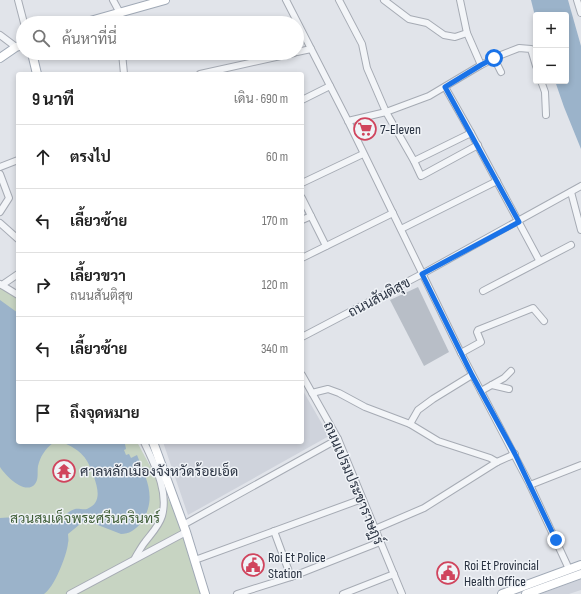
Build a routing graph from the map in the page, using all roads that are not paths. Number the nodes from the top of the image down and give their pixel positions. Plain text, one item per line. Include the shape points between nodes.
1 (18, 0) edge
2 (113, 0) edge
3 (166, 0) edge
4 (286, 0) edge
5 (339, 0) edge
6 (384, 0) edge
7 (460, 0) edge
8 (577, 0) edge
9 (120, 13) junction
10 (581, 13) edge
11 (22, 16) edge
12 (109, 16) edge
13 (120, 16) edge
14 (294, 16) edge
15 (467, 33) junction
16 (0, 35) edge
17 (304, 35) edge
18 (16, 44) edge
19 (16, 48) edge
20 (311, 49) junction
21 (304, 50) edge
22 (533, 56) edge
23 (0, 58) edge
24 (494, 58) junction
25 (34, 60) edge
26 (123, 60) edge
27 (263, 60) edge
28 (481, 65) junction
29 (37, 72) edge
30 (124, 72) edge
31 (209, 72) edge
32 (501, 72) dead end
33 (542, 84) edge
34 (330, 86) junction
35 (445, 87) junction
36 (304, 99) edge
37 (386, 112) junction
38 (546, 115) dead end
39 (348, 121) junction
40 (471, 133) junction
41 (478, 145) junction
42 (364, 154) junction
43 (16, 161) edge
44 (414, 161) junction
45 (0, 167) edge
46 (0, 174) edge
47 (497, 181) junction
48 (304, 182) edge
49 (581, 186) edge
50 (571, 192) junction
51 (304, 202) edge
52 (0, 212) edge
53 (393, 213) junction
54 (311, 216) junction
55 (304, 219) edge
56 (519, 222) junction
57 (0, 223) edge
58 (401, 229) junction
59 (581, 230) edge
60 (16, 237) edge
61 (571, 245) dead end
62 (326, 246) junction
63 (304, 257) edge
64 (539, 260) junction
65 (422, 274) junction
66 (16, 275) edge
67 (1, 284) edge
68 (483, 291) dead end
69 (16, 294) edge
70 (544, 321) dead end
71 (304, 336) edge
72 (460, 353) junction
73 (511, 370) dead end
74 (472, 375) junction
75 (304, 379) edge
76 (492, 385) junction
77 (509, 388) dead end
78 (481, 391) junction
79 (312, 393) junction
80 (410, 424) junction
81 (338, 439) junction
82 (145, 444) edge
83 (154, 444) edge
84 (515, 454) junction
85 (497, 462) junction
86 (581, 465) edge
87 (530, 485) junction
88 (362, 499) junction
89 (185, 528) junction
90 (374, 529) junction
91 (274, 531) junction
92 (380, 542) junction
93 (135, 558) junction
94 (195, 560) junction
95 (581, 565) edge
96 (570, 573) junction
97 (394, 574) junction
98 (581, 574) edge
99 (291, 577) junction
100 (70, 594) edge
101 (206, 594) edge
102 (237, 594) edge
103 (343, 594) edge
104 (402, 594) edge
105 (502, 594) edge
106 (526, 594) edge

1 - 11 street
2 - 9 street
3 - 9 main road
4 - 14 street
5 - 37 street via 362,44 367,68
6 - 15 street via 409,19 427,23 444,35 455,37
7 - 15 street
8 - 10 street
9 - 12 main road
9 - 13 street
15 - 28 street
16 - 18 street
17 - 20 street
19 - 23 main road
20 - 21 street
20 - 34 street
22 - 24 street via 531,49 519,48
24 - 28 street
24 - 32 street
25 - 29 main road
26 - 30 street
27 - 31 street
28 - 35 street
33 - 38 street
34 - 36 street
34 - 39 street
35 - 37 street
35 - 40 street
37 - 39 street
37 - 44 street
39 - 42 street
40 - 41 street
40 - 44 street
41 - 44 street via 421,176
41 - 47 street
42 - 48 street
42 - 53 street
43 - 45 street
46 - 52 street via 9,198
47 - 56 street
47 - 58 street
49 - 50 street, ถนนสันติสุข
50 - 56 street, ถนนสันติสุข
50 - 59 street
51 - 54 street
53 - 58 street
53 - 62 street
54 - 55 street
54 - 62 street
56 - 64 street
56 - 65 street, ถนนสันติสุข
57 - 60 street
58 - 65 street
61 - 64 street
62 - 63 street
64 - 68 street
65 - 71 street, ถนนสันติสุข
65 - 72 street
66 - 67 street
67 - 69 street
70 - 72 street via 533,308 478,330 481,342
72 - 74 street
73 - 76 street
74 - 78 street
74 - 80 street via 418,410
75 - 79 street, ถนนเปรมประชาราษฏร์
76 - 77 street
76 - 78 street
78 - 84 street
79 - 80 street via 328,390 339,393 365,407
79 - 81 street, ถนนเปรมประชาราษฏร์
80 - 85 street via 438,441
81 - 88 street, ถนนเปรมประชาราษฏร์
81 - 89 street
82 - 93 street via 157,471 165,499 162,517
83 - 89 main road
84 - 85 street
84 - 87 street
85 - 90 street via 424,508
86 - 87 street
87 - 96 street
88 - 90 street, ถนนเปรมประชาราษฏร์
88 - 91 street
89 - 93 street
89 - 94 main road
90 - 92 street, ถนนเปรมประชาราษฏร์
91 - 94 street
91 - 99 street
92 - 97 street, ถนนเปรมประชาราษฏร์
92 - 99 street
93 - 100 street
94 - 101 main road
95 - 96 main road
96 - 98 main road
96 - 105 main road
96 - 106 main road
97 - 103 street
97 - 104 street, ถนนเปรมประชาราษฏร์
99 - 102 street

